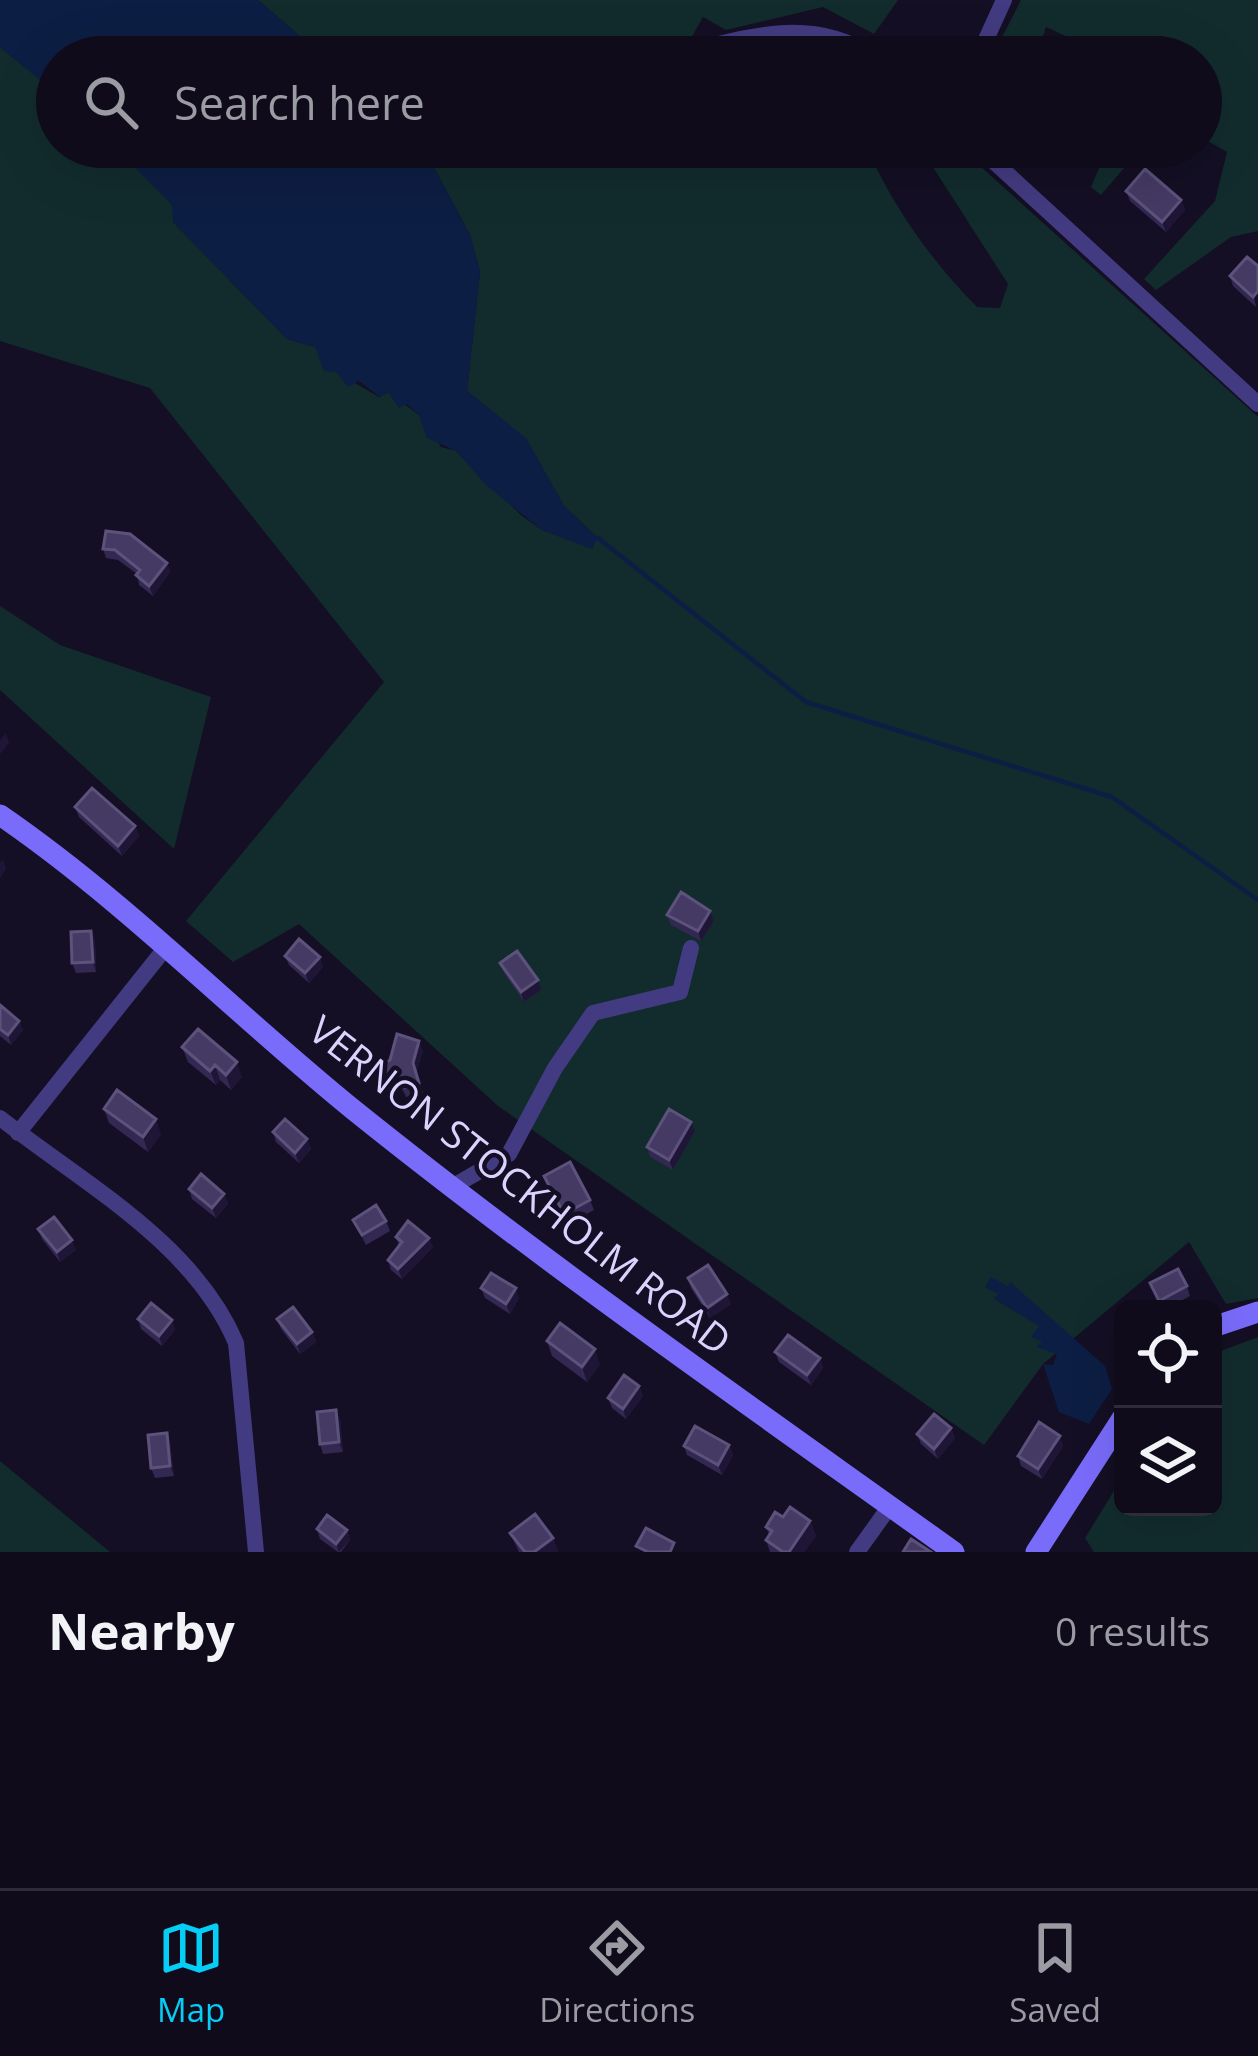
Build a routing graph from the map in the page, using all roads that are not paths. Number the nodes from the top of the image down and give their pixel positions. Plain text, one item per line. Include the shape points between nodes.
1 (1004, 0) edge
2 (761, 36) edge
3 (825, 36) edge
4 (988, 36) edge
5 (1001, 168) edge
6 (1258, 404) edge
7 (0, 814) edge
8 (167, 946) junction
9 (691, 948) dead end
10 (0, 1118) edge
11 (18, 1132) junction
12 (452, 1187) junction
13 (1258, 1312) edge
14 (1222, 1324) edge
15 (1114, 1431) edge
16 (890, 1506) junction
17 (256, 1552) edge
18 (857, 1552) edge
19 (954, 1552) edge
20 (1036, 1552) edge

1 - 4 street
2 - 3 street
5 - 6 street
7 - 8 main road, VERNON STOCKHOLM ROAD
8 - 11 street
8 - 12 main road, VERNON STOCKHOLM ROAD
9 - 12 street via 680,992 593,1013 509,1154
10 - 11 street
11 - 17 street via 161,1242 224,1314 236,1343
12 - 16 main road, VERNON STOCKHOLM ROAD
13 - 14 main road
15 - 20 main road
16 - 18 street
16 - 19 main road, VERNON STOCKHOLM ROAD

